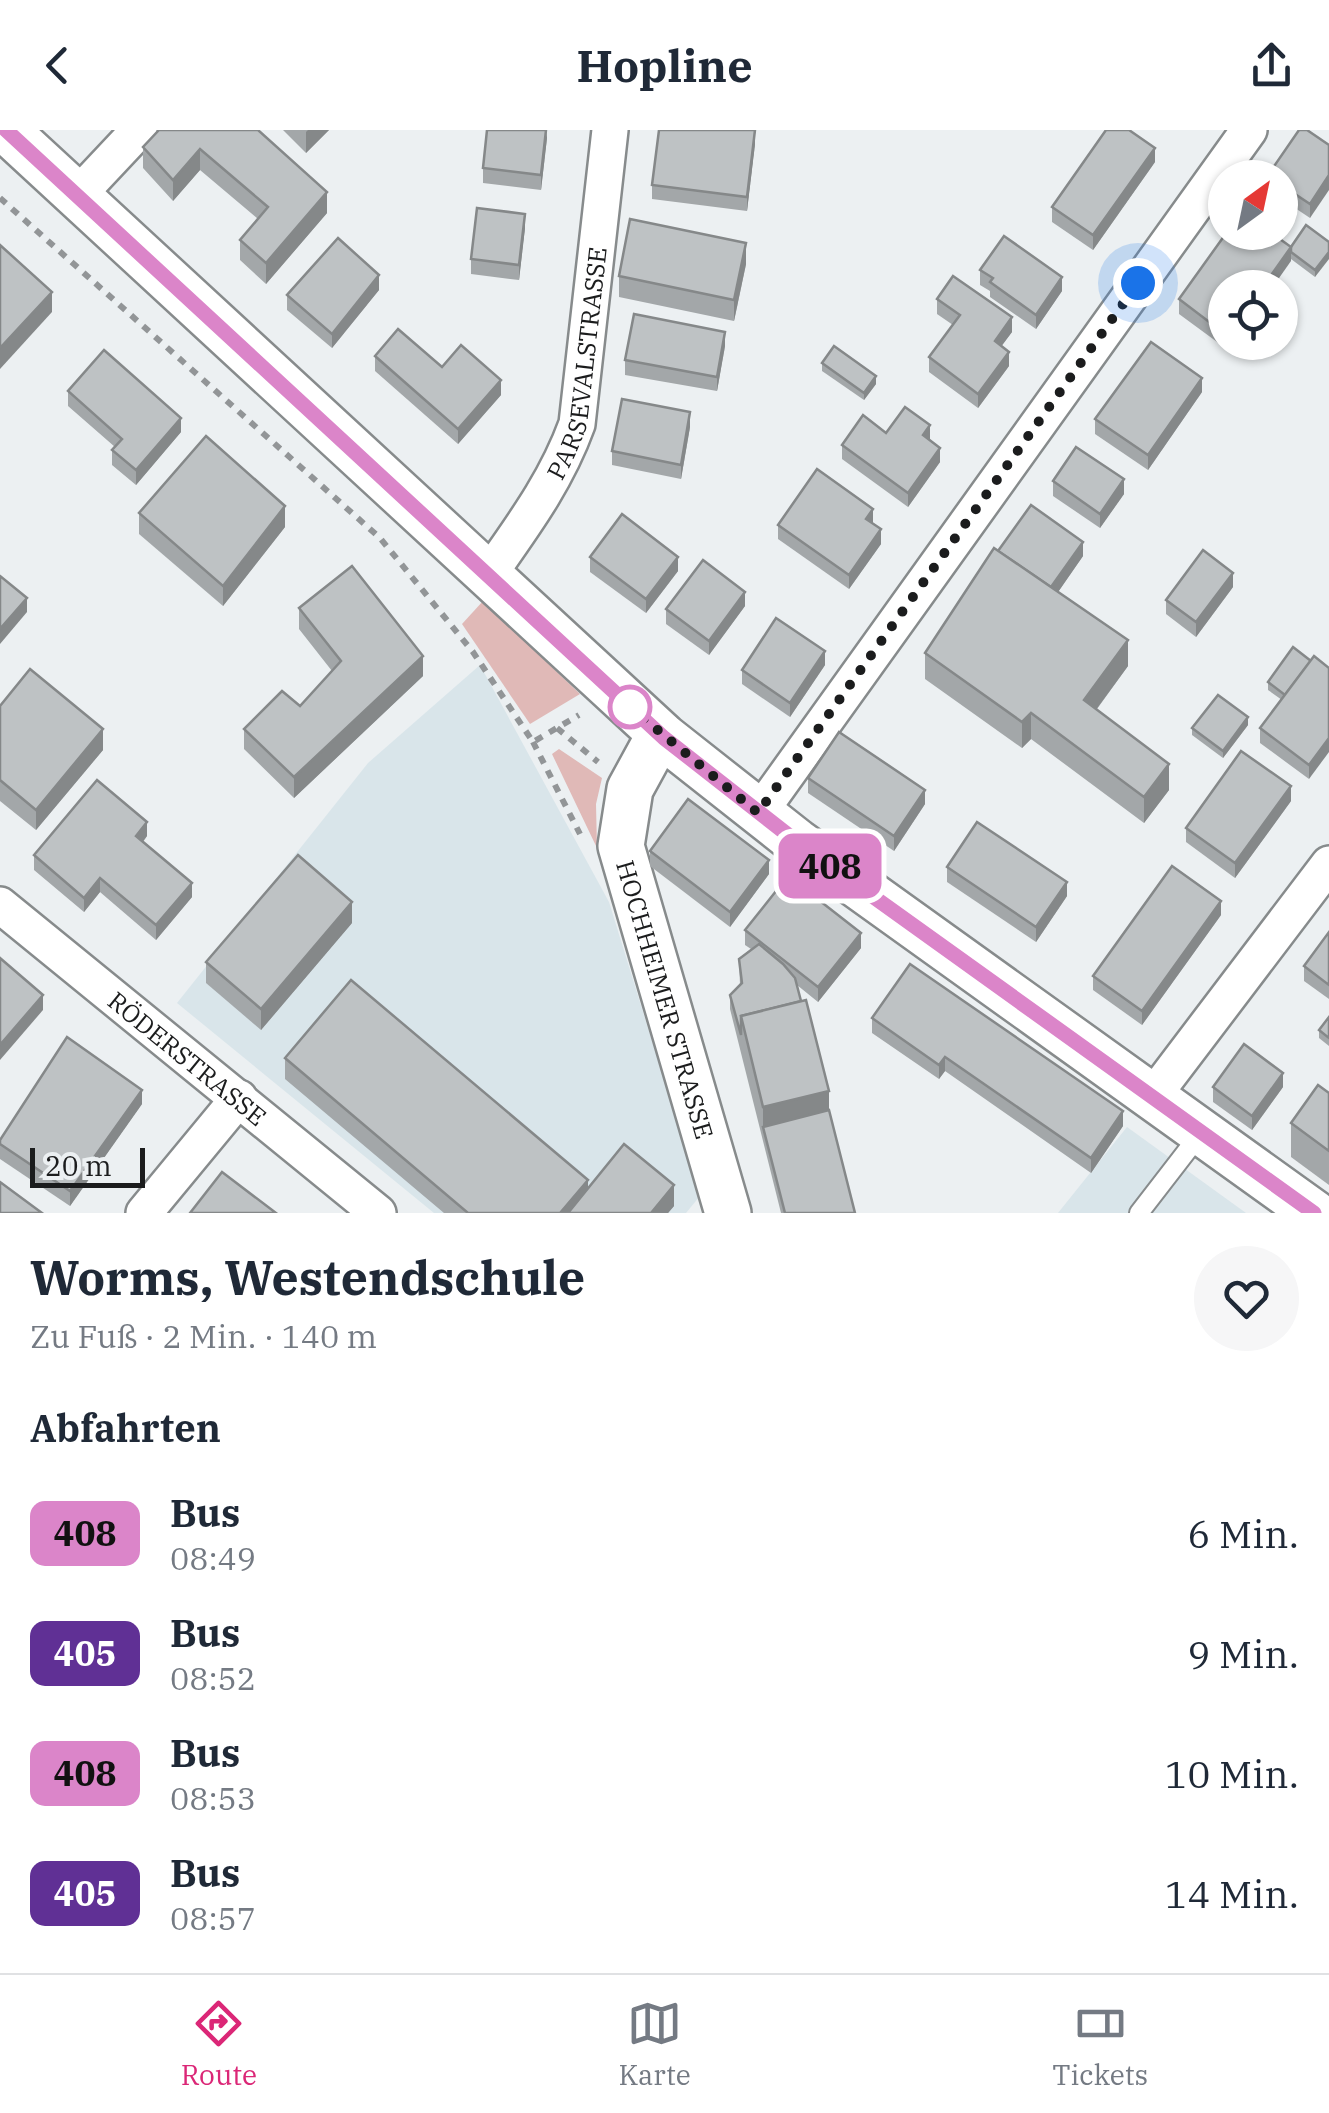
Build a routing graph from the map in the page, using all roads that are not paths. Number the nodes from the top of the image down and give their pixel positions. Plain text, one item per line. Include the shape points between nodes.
1 (6, 130) edge
2 (138, 130) edge
3 (610, 130) edge
4 (1248, 130) edge
5 (77, 196) junction
6 (487, 578) junction
7 (660, 734) junction
8 (758, 813) junction
9 (1329, 864) edge
10 (0, 905) edge
11 (1152, 1096) junction
12 (239, 1098) junction
13 (1202, 1131) junction
14 (144, 1213) edge
15 (378, 1213) edge
16 (728, 1213) edge
17 (1140, 1213) edge
18 (1314, 1213) edge

1 - 5 street
2 - 5 street
3 - 6 street, PARSEVALSTRASSE via 576,424 544,498
4 - 8 street
5 - 6 street
6 - 7 street
7 - 8 street
7 - 16 street, HOCHHEIMER STRASSE via 630,789 621,846
8 - 11 street
9 - 11 street
10 - 12 street, RÖDERSTRASSE
11 - 13 street
12 - 14 street
12 - 15 street, RÖDERSTRASSE
13 - 17 lane
13 - 18 street

